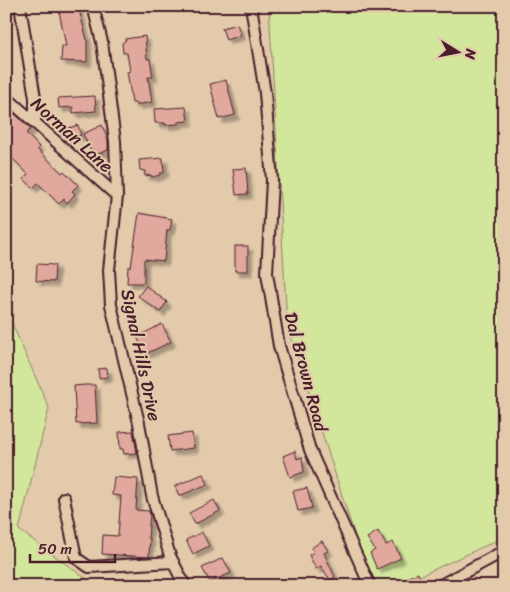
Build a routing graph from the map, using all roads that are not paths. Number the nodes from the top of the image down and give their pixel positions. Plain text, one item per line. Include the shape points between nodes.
1 (20, 6) edge
2 (93, 6) edge
3 (251, 6) edge
4 (6, 97) edge
5 (35, 124) junction
6 (116, 196) junction
7 (64, 498) dead end
8 (504, 551) edge
9 (173, 562) junction
10 (185, 586) edge
11 (370, 586) edge
12 (439, 586) edge

1 - 5 street via 34,90
2 - 6 street, Signal Hills Drive via 102,42 114,132
3 - 11 street, Dal Brown Road via 265,93 272,181 267,273 279,346 310,450
4 - 5 street, Norman Lane
5 - 6 street, Norman Lane
6 - 9 street, Signal Hills Drive via 109,270 111,305 139,423 152,496
7 - 9 street via 76,558 90,567
8 - 12 street
9 - 10 street, Signal Hills Drive

